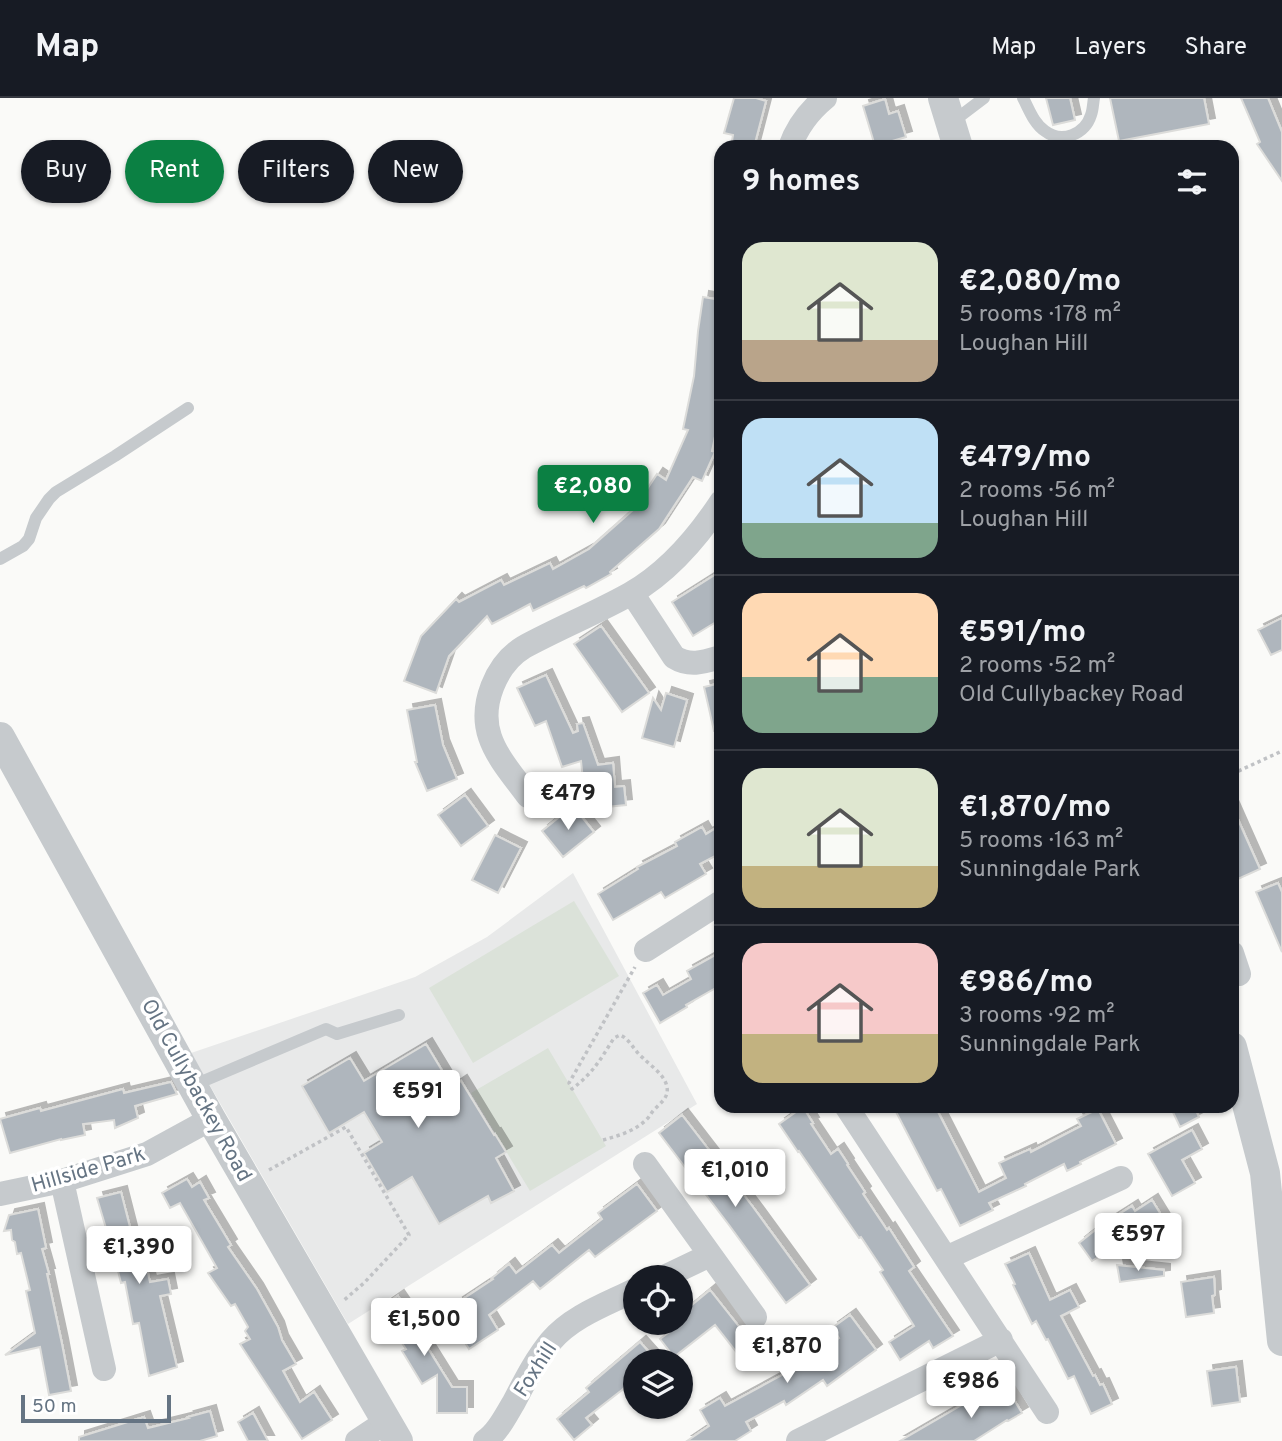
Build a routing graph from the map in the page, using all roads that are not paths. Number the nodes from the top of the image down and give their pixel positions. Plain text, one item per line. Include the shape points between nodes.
1 (825, 98) edge
2 (984, 98) edge
3 (1023, 98) edge
4 (1094, 98) edge
5 (951, 123) edge
6 (793, 140) edge
7 (188, 408) dead end
8 (714, 511) edge
9 (0, 559) edge
10 (632, 593) junction
11 (714, 659) edge
12 (0, 737) edge
13 (528, 796) dead end
14 (714, 906) edge
15 (646, 950) road end
16 (399, 1015) dead end
17 (1239, 1074) edge
18 (194, 1085) junction
19 (851, 1113) edge
20 (211, 1119) junction
21 (645, 1164) dead end
22 (1121, 1178) dead end
23 (62, 1181) junction
24 (0, 1194) edge
25 (710, 1255) junction
26 (946, 1258) junction
27 (689, 1265) edge
28 (623, 1296) edge
29 (755, 1317) dead end
30 (1001, 1340) junction
31 (1282, 1341) edge
32 (104, 1369) dead end
33 (1047, 1412) dead end
34 (393, 1431) edge
35 (357, 1441) edge
36 (485, 1441) edge
37 (798, 1441) edge

1 - 6 street via 801,123
2 - 5 lane
3 - 4 lane via 1045,132 1066,137 1082,130
7 - 9 lane via 56,492 36,518 29,539
8 - 10 street via 686,547
10 - 11 street via 674,657 692,664
10 - 13 street via 518,650 497,677 488,708 490,738
12 - 18 street, Old Cullybackey Road
14 - 15 street
16 - 18 lane via 337,1034 326,1029
17 - 31 street via 1265,1173
18 - 20 street, Old Cullybackey Road
19 - 26 street
20 - 23 street, Hillside Park via 147,1154
20 - 34 street, Old Cullybackey Road
21 - 25 street
22 - 26 street
23 - 24 street, Hillside Park
23 - 32 street
25 - 27 street
25 - 29 street
26 - 30 street
28 - 36 street, Foxhill via 573,1321 555,1337
30 - 33 street
30 - 37 street
34 - 35 street

